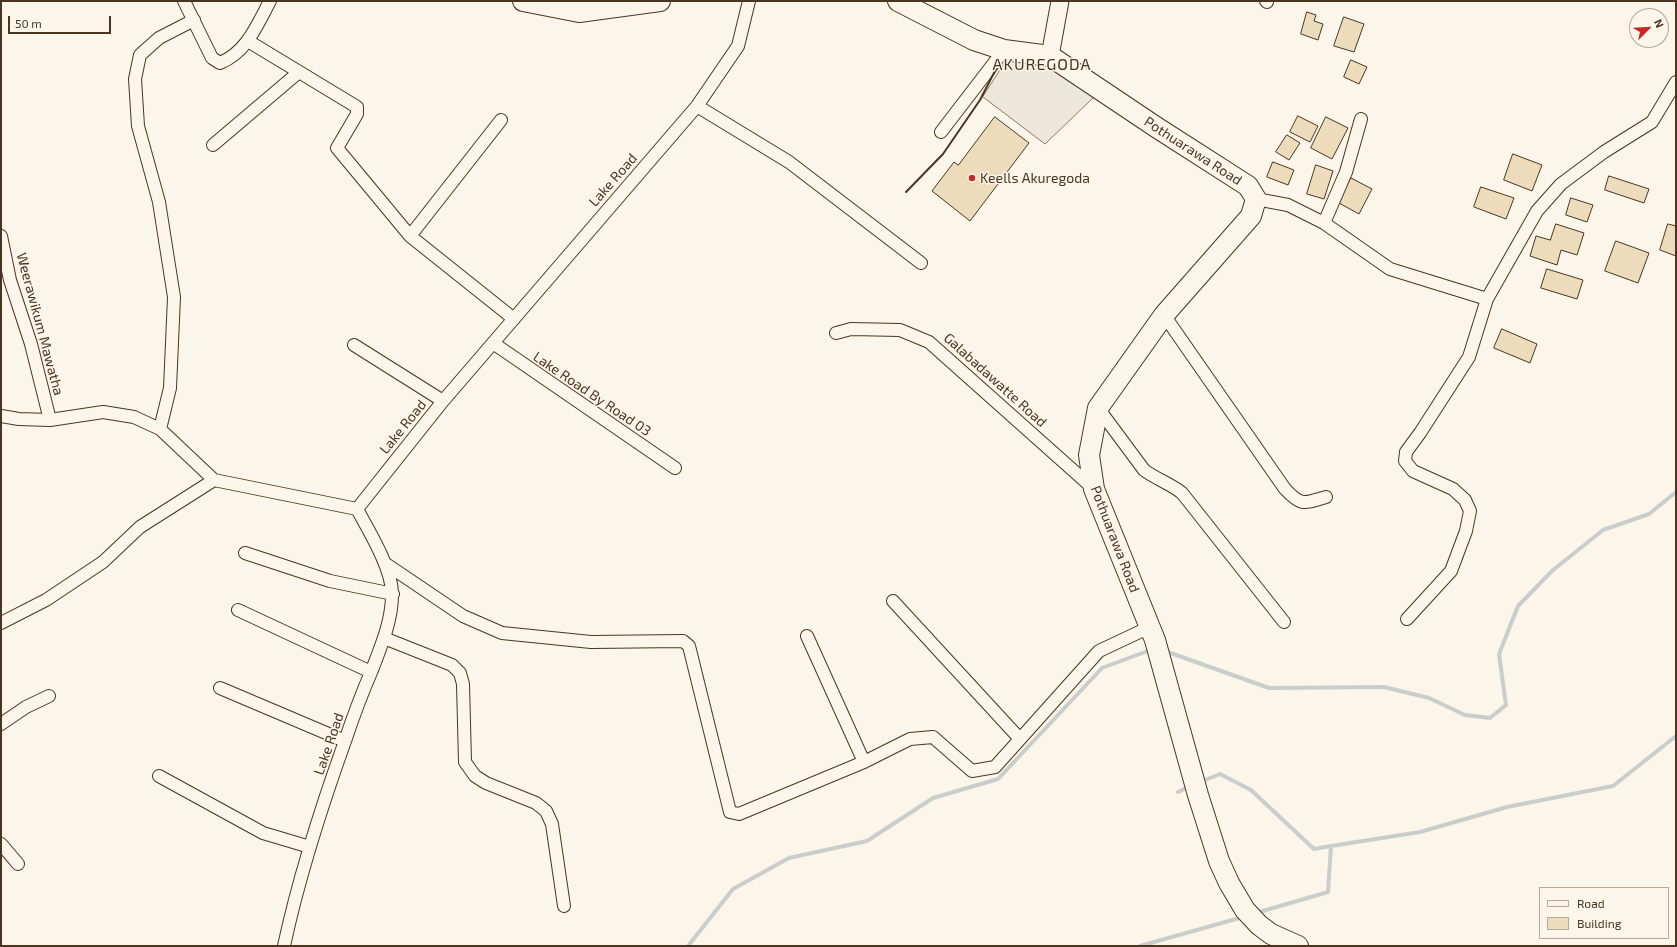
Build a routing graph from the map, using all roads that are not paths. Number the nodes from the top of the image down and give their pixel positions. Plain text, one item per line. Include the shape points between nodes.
1 (184, 1) edge
2 (270, 1) edge
3 (523, 1) edge
4 (660, 1) edge
5 (749, 1) edge
6 (898, 1) edge
7 (1060, 1) edge
8 (194, 20) junction
9 (248, 42) junction
10 (1004, 50) junction
11 (1050, 56) junction
12 (299, 72) junction
13 (1676, 82) edge
14 (697, 106) junction
15 (1361, 119) dead end
16 (501, 120) dead end
17 (941, 132) dead end
18 (213, 145) dead end
19 (1256, 198) junction
20 (1324, 223) junction
21 (1, 236) edge
22 (410, 236) junction
23 (921, 263) dead end
24 (1486, 299) junction
25 (1164, 315) junction
26 (514, 319) junction
27 (836, 333) dead end
28 (493, 344) junction
29 (354, 345) dead end
30 (443, 401) junction
31 (1098, 408) junction
32 (1, 416) edge
33 (50, 420) junction
34 (160, 429) junction
35 (675, 468) dead end
36 (214, 480) junction
37 (1094, 489) junction
38 (1326, 497) dead end
39 (357, 509) junction
40 (245, 553) dead end
41 (386, 564) junction
42 (393, 594) junction
43 (893, 600) dead end
44 (238, 610) dead end
45 (1407, 619) dead end
46 (1284, 622) dead end
47 (1, 623) edge
48 (1153, 634) junction
49 (807, 636) dead end
50 (384, 638) junction
51 (371, 672) junction
52 (220, 688) dead end
53 (49, 696) dead end
54 (1, 724) edge
55 (1020, 739) junction
56 (345, 741) junction
57 (864, 762) junction
58 (159, 776) dead end
59 (1, 844) edge
60 (310, 847) junction
61 (18, 864) dead end
62 (564, 906) dead end
63 (284, 946) edge
64 (1298, 946) edge

1 - 8 street
2 - 9 street
3 - 4 main road via 579,12
5 - 14 street, Lake Road via 738,46
6 - 10 main road via 974,40
7 - 11 street
8 - 9 street via 212,58 220,63 231,59
8 - 34 street via 159,38 140,55 135,79 138,126 159,202 174,298 170,388
9 - 12 street
10 - 11 main road
10 - 17 street
11 - 19 main road, Pothuarawa Road via 1248,186
12 - 18 street
12 - 22 street via 357,107 357,114 337,148
13 - 24 street via 1652,122 1604,152 1561,184 1537,211
14 - 23 street via 789,162
14 - 26 street, Lake Road
15 - 20 street via 1346,172
16 - 22 street
19 - 20 street via 1288,205
19 - 25 main road, Pothuarawa Road via 1250,216
20 - 24 street via 1390,269
21 - 33 street, Weerawikum Mawatha via 10,280 31,344
22 - 26 street
24 - 45 street via 1469,357 1406,452 1405,461 1413,471 1453,489 1465,500 1470,512 1466,531 1451,570
25 - 31 main road, Pothuarawa Road
25 - 38 street via 1285,489 1296,501 1305,503
26 - 28 street, Lake Road
27 - 37 street, Galabadawatte Road via 851,329 900,330 929,342
28 - 30 street, Lake Road
28 - 35 street, Lake Road By Road 03
29 - 30 street
30 - 39 street, Lake Road
31 - 37 main road, Pothuarawa Road via 1089,455
31 - 46 street via 1144,470 1182,493
32 - 33 street
33 - 34 street via 103,412 134,418
34 - 36 street
36 - 39 street
36 - 47 street via 140,527 103,562 46,600
37 - 48 main road, Pothuarawa Road
39 - 41 street, Lake Road
40 - 42 street via 330,581
41 - 42 street, Lake Road
41 - 57 street via 463,616 502,633 591,642 683,641 689,646 730,812 739,814
42 - 50 street, Lake Road
43 - 55 street
44 - 51 street
48 - 55 street via 1099,651
48 - 64 main road, Pothuarawa Road via 1219,861 1245,910 1271,934
49 - 57 street
50 - 51 street, Lake Road
50 - 62 street via 452,665 460,673 463,684 465,762 475,776 486,783 536,803 546,811 552,824
51 - 56 street, Lake Road
52 - 56 street
53 - 54 street via 26,706
55 - 57 street via 996,767 972,772 932,737 910,740
56 - 60 street, Lake Road
58 - 60 street via 263,833
59 - 61 street
60 - 63 street, Lake Road

